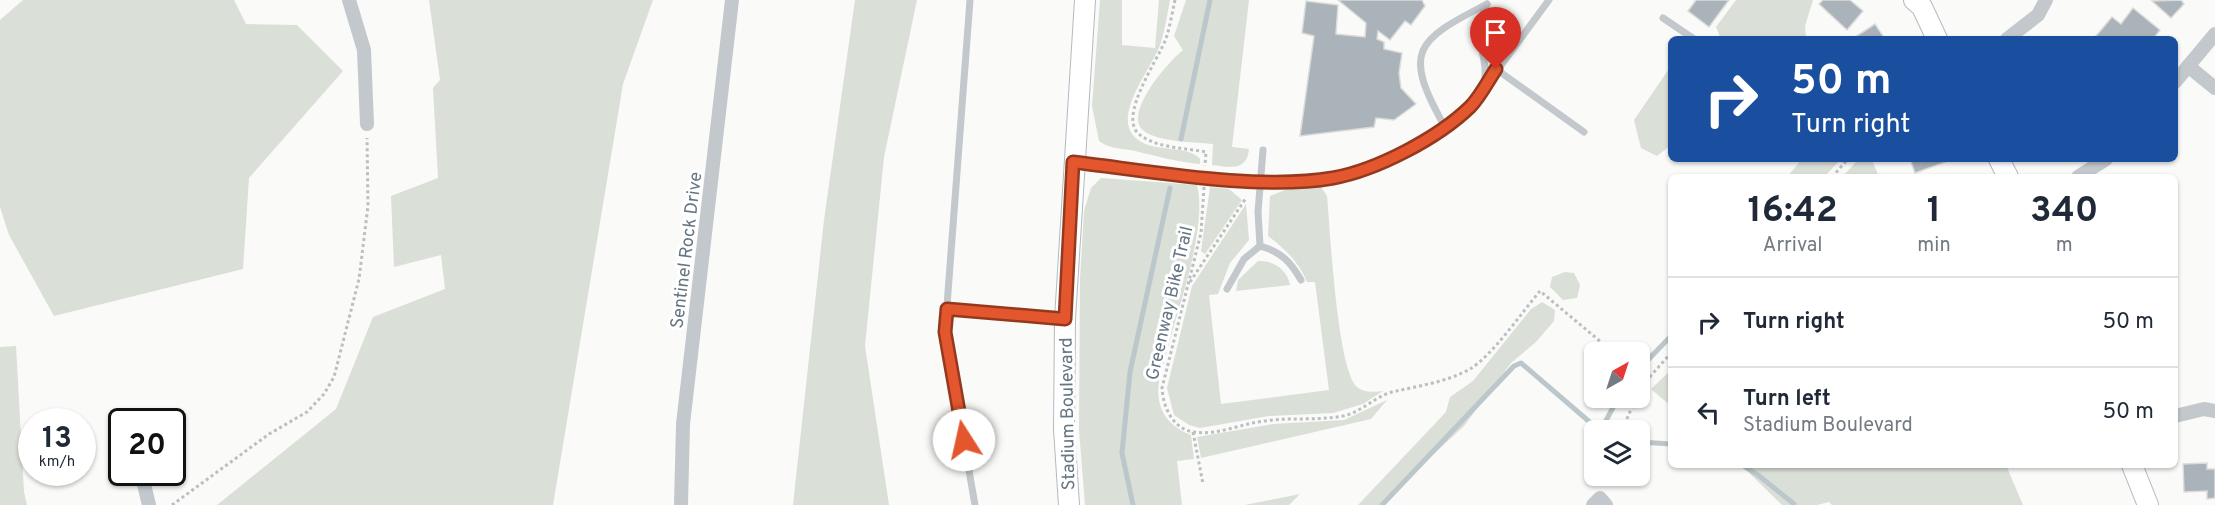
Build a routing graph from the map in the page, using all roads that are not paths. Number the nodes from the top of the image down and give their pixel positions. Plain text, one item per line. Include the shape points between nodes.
1 (349, 0) edge
2 (732, 0) edge
3 (970, 0) edge
4 (1085, 0) edge
5 (1550, 0) edge
6 (1914, 0) edge
7 (2046, 0) edge
8 (1489, 2) edge
9 (1663, 18) dead end
10 (2215, 34) edge
11 (1690, 36) edge
12 (1936, 36) edge
13 (2011, 36) edge
14 (2188, 66) junction
15 (1496, 69) junction
16 (2178, 78) edge
17 (2215, 88) edge
18 (1482, 89) junction
19 (367, 124) road end
20 (1445, 127) junction
21 (1584, 132) dead end
22 (1263, 150) dead end
23 (1073, 162) junction
24 (2101, 162) edge
25 (2083, 174) edge
26 (1259, 181) junction
27 (1260, 246) junction
28 (1301, 280) dead end
29 (1227, 289) dead end
30 (947, 309) junction
31 (1065, 319) junction
32 (2215, 411) edge
33 (2178, 415) edge
34 (2133, 468) edge
35 (144, 486) edge
36 (149, 505) edge
37 (681, 505) edge
38 (975, 505) edge
39 (1069, 505) edge
40 (2148, 505) edge

1 - 19 street via 364,50
2 - 37 street, Sentinel Rock Drive via 683,424
3 - 30 lane
4 - 23 main road, Stadium Boulevard
5 - 15 lane
6 - 12 main road via 1922,7
7 - 13 street via 2038,15
8 - 18 lane via 1480,22 1486,63
8 - 20 lane via 1440,29 1422,49 1422,81
9 - 11 lane
10 - 14 street
14 - 16 street
14 - 17 street
15 - 18 lane
15 - 21 lane
18 - 20 lane via 1471,106
20 - 26 lane via 1389,159 1334,177
22 - 26 lane
23 - 26 lane
23 - 31 main road, Stadium Boulevard
24 - 25 street
26 - 27 lane
27 - 28 lane via 1276,250
27 - 29 lane via 1244,259
30 - 31 lane
30 - 38 lane via 945,332
31 - 39 main road, Stadium Boulevard via 1064,429
32 - 33 street via 2204,409
34 - 40 main road
35 - 36 street

